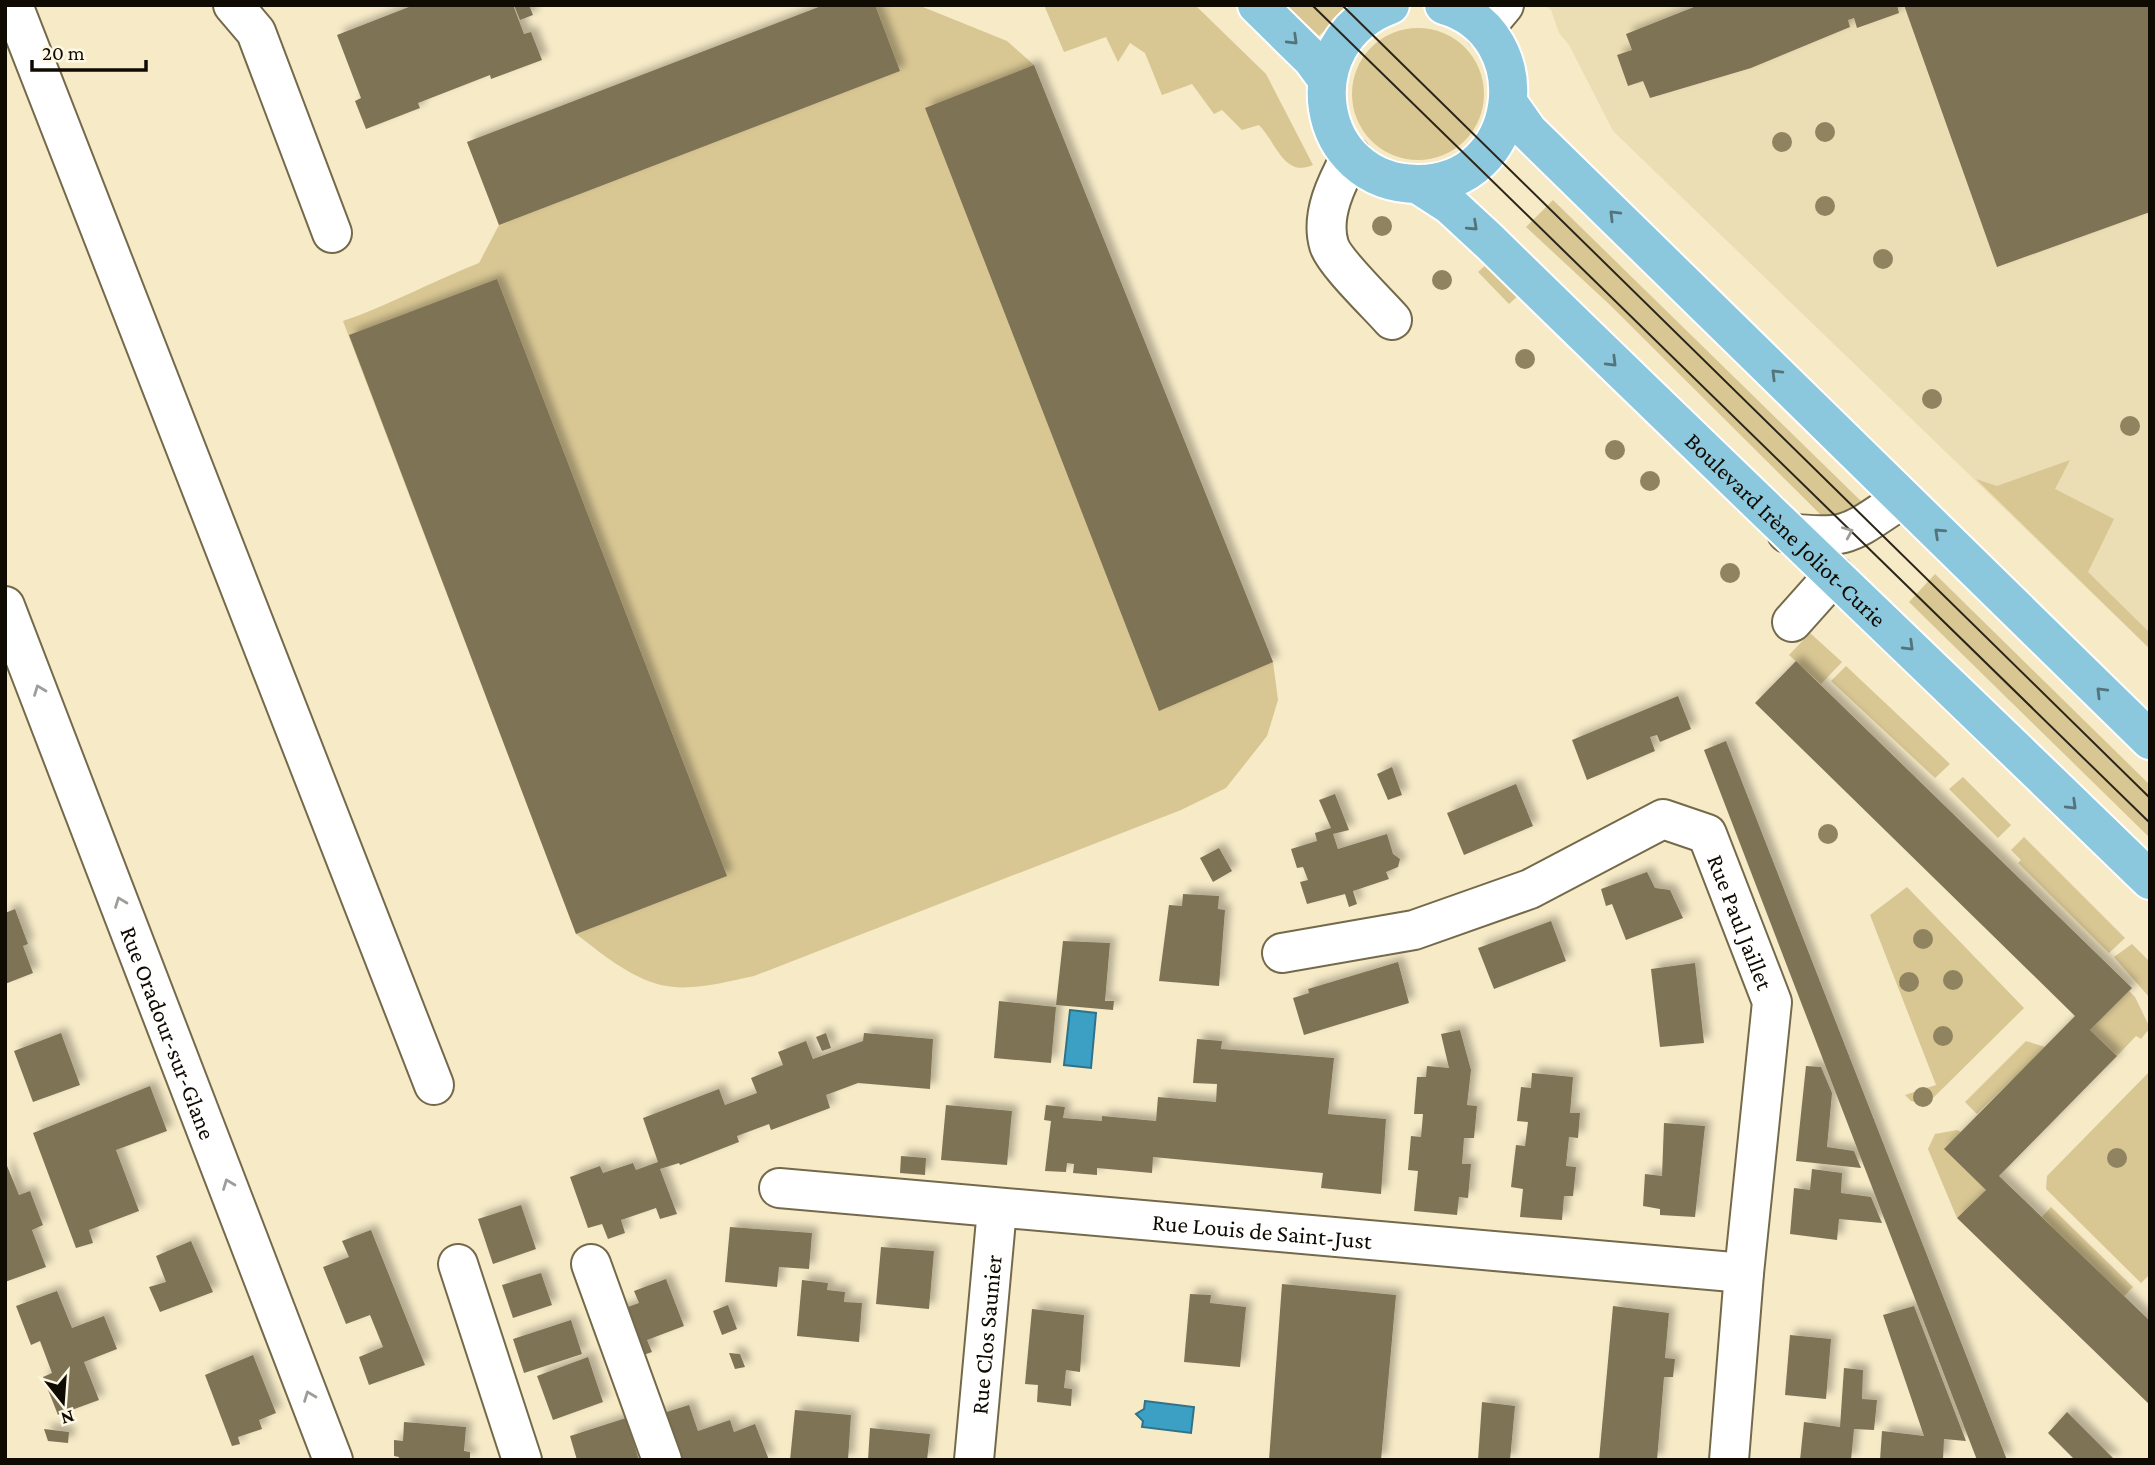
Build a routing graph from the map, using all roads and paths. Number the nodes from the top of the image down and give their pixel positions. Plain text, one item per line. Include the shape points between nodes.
1 (13, 5) edge
2 (233, 5) edge
3 (1257, 5) edge
4 (1390, 5) edge
5 (1444, 5) edge
6 (1494, 17) edge
7 (1326, 78) junction
8 (1509, 104) junction
9 (1351, 156) junction
10 (1419, 184) junction
11 (332, 233) dead end
12 (1392, 320) dead end
13 (1902, 499) junction
14 (1787, 533) junction
15 (1834, 575) junction
16 (5, 606) edge
17 (1792, 622) dead end
18 (2150, 740) edge
19 (2150, 880) edge
20 (1282, 953) dead end
21 (433, 1085) dead end
22 (779, 1188) dead end
23 (998, 1209) junction
24 (458, 1264) dead end
25 (591, 1264) dead end
26 (1744, 1273) junction
27 (333, 1460) edge
28 (522, 1460) edge
29 (662, 1460) edge
30 (974, 1460) edge
31 (1729, 1460) edge

1 - 21 street
2 - 11 street via 256,32
3 -> 7 main road
4 - 7 main road via 1359,21 1344,37
5 - 6 main road via 1467,15
6 - 8 main road via 1508,76
7 - 9 main road via 1326,107 1335,133
8 - 10 main road via 1498,137 1474,165 1457,176
13 -> 8 main road via 1528,131
9 - 10 main road via 1382,177
9 - 12 street via 1331,204 1329,247
10 -> 14 main road, Boulevard Irène Joliot-Curie via 1490,242
14 -> 13 street via 1826,538 1845,535
18 -> 13 main road
14 - 15 main road, Boulevard Irène Joliot-Curie
15 - 17 street
15 -> 19 main road, Boulevard Irène Joliot-Curie
27 -> 16 street, Rue Oradour-sur-Glane
20 - 26 street, Rue Paul Jaillet via 1414,930 1530,889 1663,819 1707,834 1772,1002
22 - 23 street, Rue Louis de Saint-Just
23 - 26 street, Rue Louis de Saint-Just
23 - 30 street, Rue Clos Saunier
24 - 28 street
25 - 29 street
26 - 31 street, Rue Paul Jaillet

